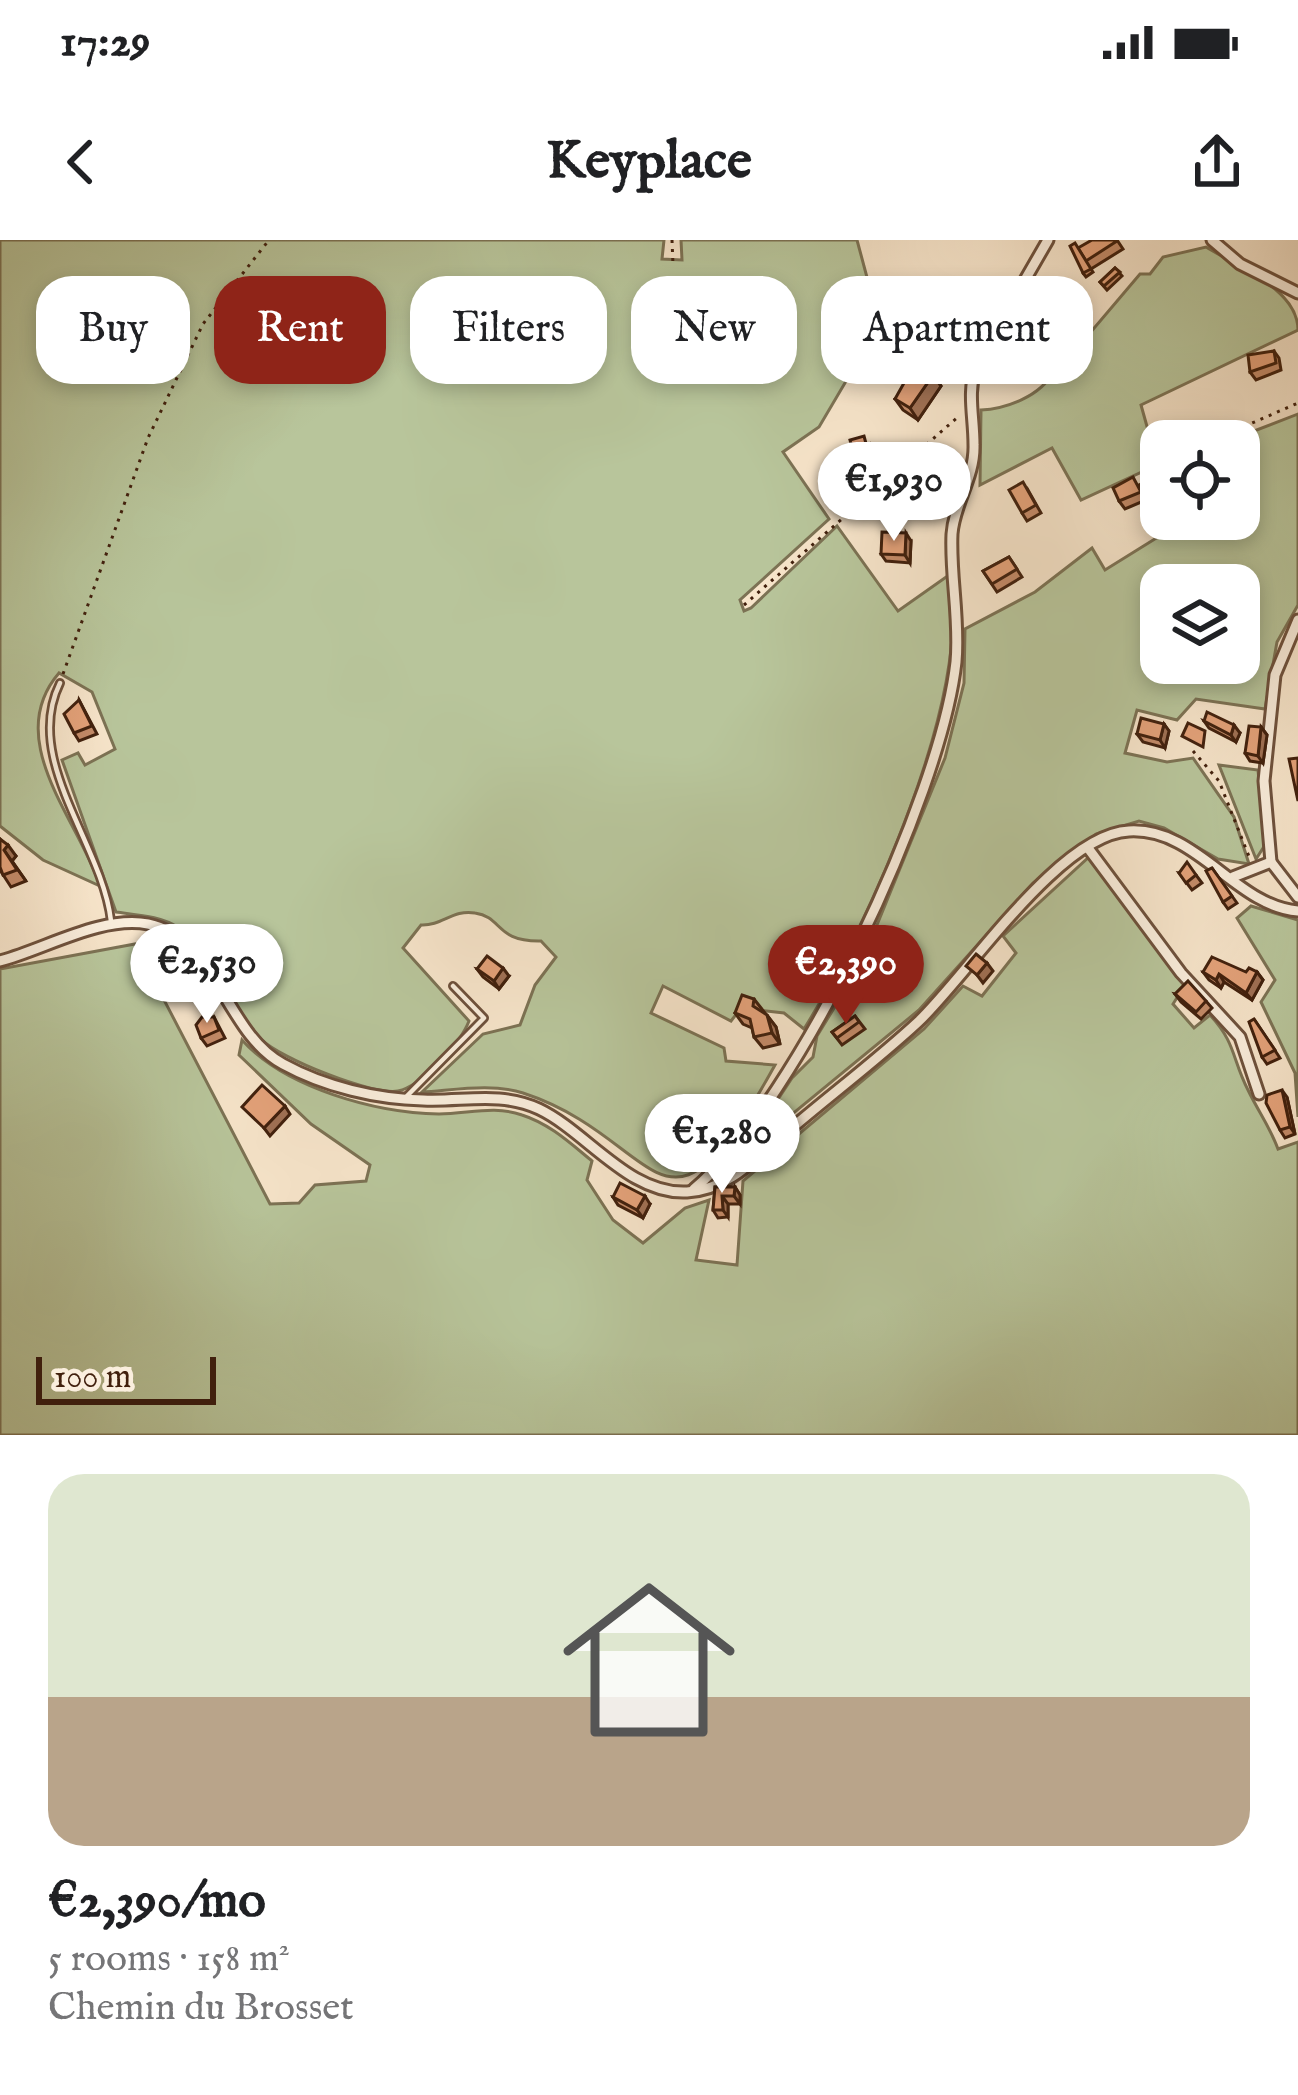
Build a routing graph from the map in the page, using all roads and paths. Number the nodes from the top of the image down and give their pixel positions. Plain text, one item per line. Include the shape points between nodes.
1 (269, 240) edge
2 (672, 240) edge
3 (1048, 240) edge
4 (1212, 240) edge
5 (673, 265) dead end
6 (1298, 293) edge
7 (1298, 403) edge
8 (970, 406) junction
9 (1259, 420) edge
10 (744, 604) dead end
11 (1298, 620) edge
12 (60, 683) joint
13 (1193, 751) edge
14 (1088, 848) junction
15 (1271, 862) junction
16 (1254, 872) junction
17 (1233, 877) junction
18 (1298, 897) edge
19 (1298, 911) edge
20 (111, 926) junction
21 (0, 961) edge
22 (453, 986) dead end
23 (1259, 1094) dead end
24 (405, 1099) junction
25 (690, 1192) junction

1 - 12 path via 203,324 148,438
2 - 5 path
3 - 8 street via 976,365
4 - 6 street
7 - 9 path
8 - 10 path
8 - 25 street via 974,449 952,530 956,664 938,736 853,961 736,1147
11 - 15 street via 1275,675 1264,782
12 - 20 lane via 47,728 50,748 96,857
13 - 16 path via 1239,820
14 - 17 street via 1108,835 1148,831
14 - 23 street via 1240,1037
14 - 25 street via 1042,884 918,1022 732,1178
15 - 16 street
15 - 18 street
16 - 17 street
17 - 19 street
20 - 21 street
20 - 24 street via 151,924 187,944 251,1037 282,1064 349,1090
22 - 24 lane via 484,1018
24 - 25 street via 523,1103 637,1178

